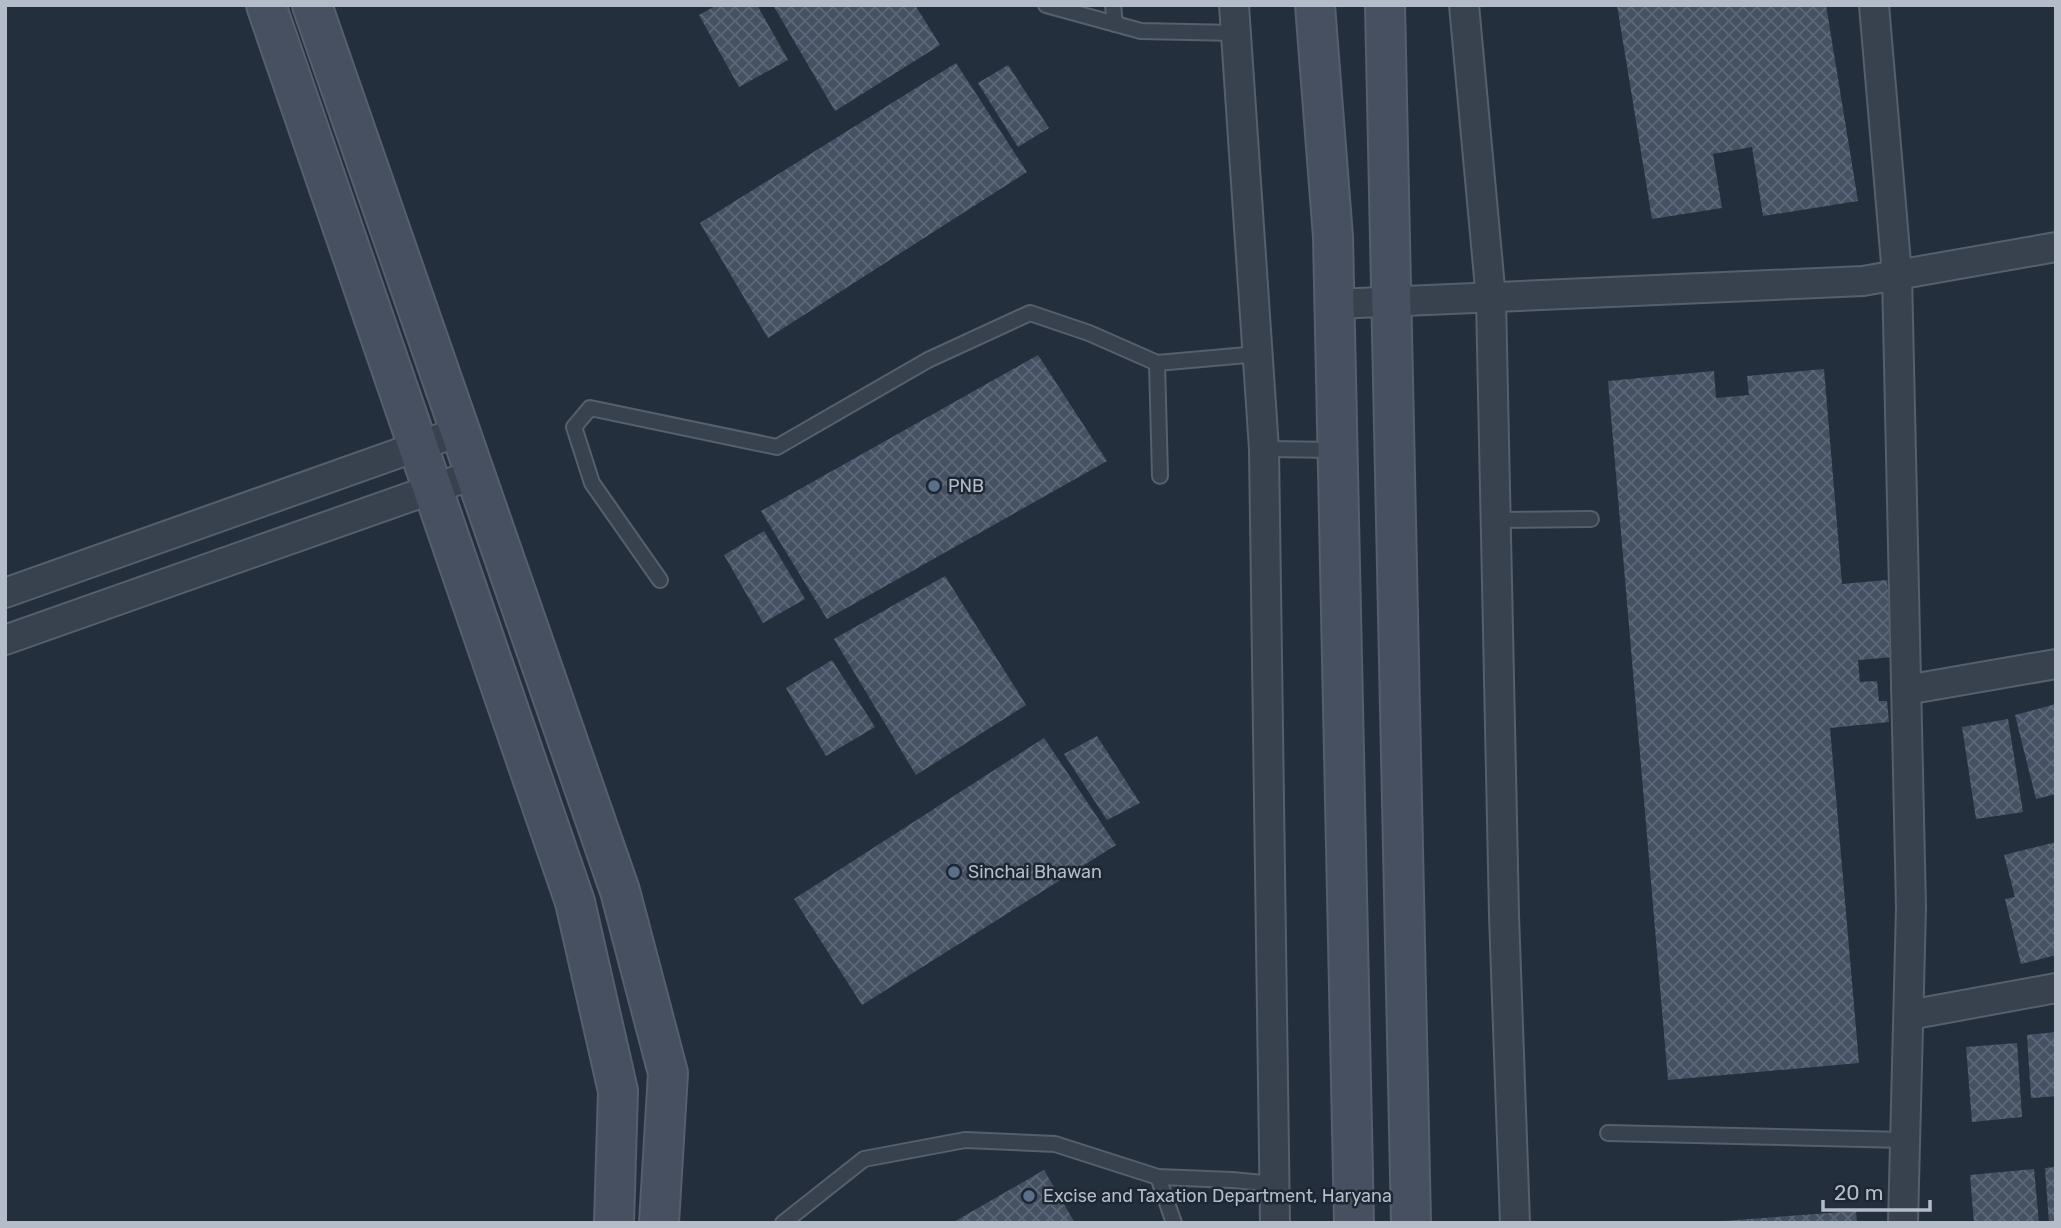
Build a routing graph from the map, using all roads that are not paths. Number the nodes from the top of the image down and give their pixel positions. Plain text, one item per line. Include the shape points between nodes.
1 (266, 5) edge
2 (312, 5) edge
3 (1045, 5) edge
4 (1114, 5) edge
5 (1234, 5) edge
6 (1315, 5) edge
7 (1385, 5) edge
8 (1464, 5) edge
9 (1874, 5) edge
10 (1115, 24) junction
11 (1236, 33) junction
12 (2056, 247) edge
13 (1897, 275) junction
14 (1490, 299) junction
15 (1393, 302) junction
16 (1335, 304) junction
17 (1258, 354) junction
18 (1157, 363) junction
19 (461, 431) junction
20 (418, 446) junction
21 (1264, 449) junction
22 (1338, 450) junction
23 (475, 474) junction
24 (1160, 476) dead end
25 (433, 489) junction
26 (1591, 519) dead end
27 (1496, 520) junction
28 (660, 580) dead end
29 (5, 593) edge
30 (5, 640) edge
31 (2056, 664) edge
32 (1906, 690) junction
33 (2056, 988) edge
34 (1909, 1014) junction
35 (1608, 1133) dead end
36 (1905, 1140) junction
37 (1158, 1177) junction
38 (1275, 1184) junction
39 (614, 1223) edge
40 (659, 1223) edge
41 (783, 1223) edge
42 (1174, 1223) edge
43 (1275, 1223) edge
44 (1354, 1223) edge
45 (1411, 1223) edge
46 (1515, 1223) edge
47 (1903, 1223) edge

1 - 20 street
2 - 19 street
3 - 10 lane
4 - 10 lane
5 - 11 street
6 - 16 street
7 - 15 street
8 - 14 street
9 - 13 street
10 - 11 lane via 1141,31
11 - 17 street
12 - 13 street
13 - 14 street via 1863,281
13 - 32 street
14 - 15 street
14 - 27 street
15 - 16 street
15 - 45 street
16 - 22 street
17 - 18 lane
17 - 21 street
18 - 24 lane
18 - 28 lane via 1030,313 928,360 777,447 590,408 574,427 592,483
19 - 20 street
19 - 23 street
20 - 25 street
20 - 29 street
21 - 22 lane
21 - 38 street
22 - 44 street
23 - 25 street
23 - 40 street via 620,891 668,1073
25 - 30 street
25 - 39 street via 575,902 618,1091
26 - 27 lane
27 - 46 street
31 - 32 street
32 - 34 street
33 - 34 street
34 - 36 street
35 - 36 lane
36 - 47 street
37 - 38 lane
37 - 41 lane via 1055,1144 965,1140 864,1159
37 - 42 lane
38 - 43 street

